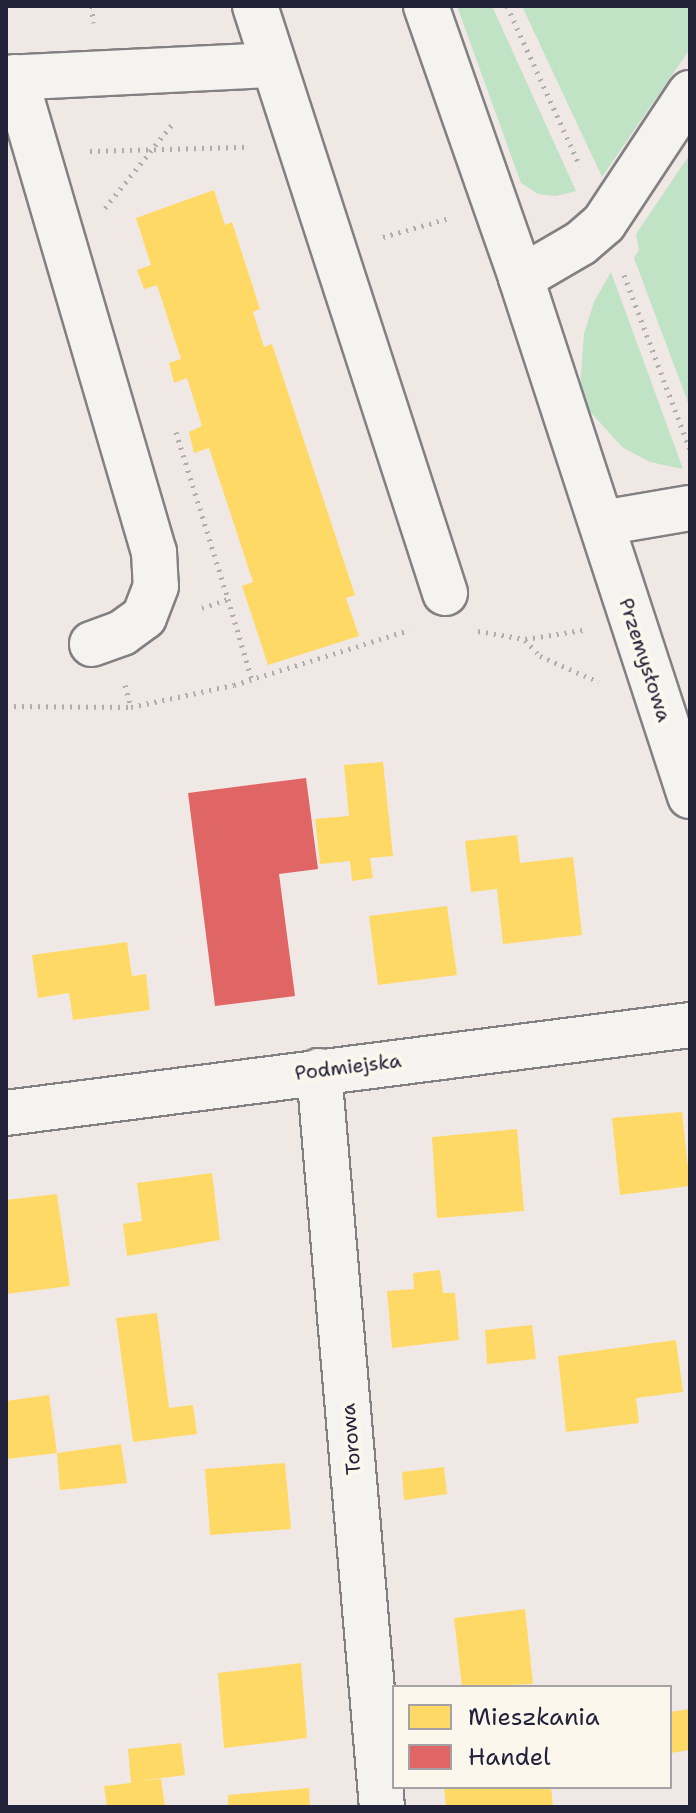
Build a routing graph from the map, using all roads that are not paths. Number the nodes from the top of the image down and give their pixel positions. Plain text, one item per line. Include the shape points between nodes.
1 (255, 6) edge
2 (426, 6) edge
3 (273, 65) junction
4 (10, 78) edge
5 (690, 93) edge
6 (521, 278) junction
7 (690, 508) edge
8 (602, 523) junction
9 (445, 593) dead end
10 (92, 644) dead end
11 (690, 796) edge
12 (690, 1025) edge
13 (319, 1071) junction
14 (6, 1113) edge
15 (382, 1807) edge

1 - 3 street
2 - 6 street, Przemysłowa
3 - 4 street
3 - 9 street
4 - 10 street via 37,152 154,552 156,586 144,617 122,633
5 - 6 street via 604,223 571,250
6 - 8 street, Przemysłowa
7 - 8 street
8 - 11 street, Przemysłowa
12 - 13 street, Podmiejska
13 - 14 street, Podmiejska
13 - 15 street, Torowa

